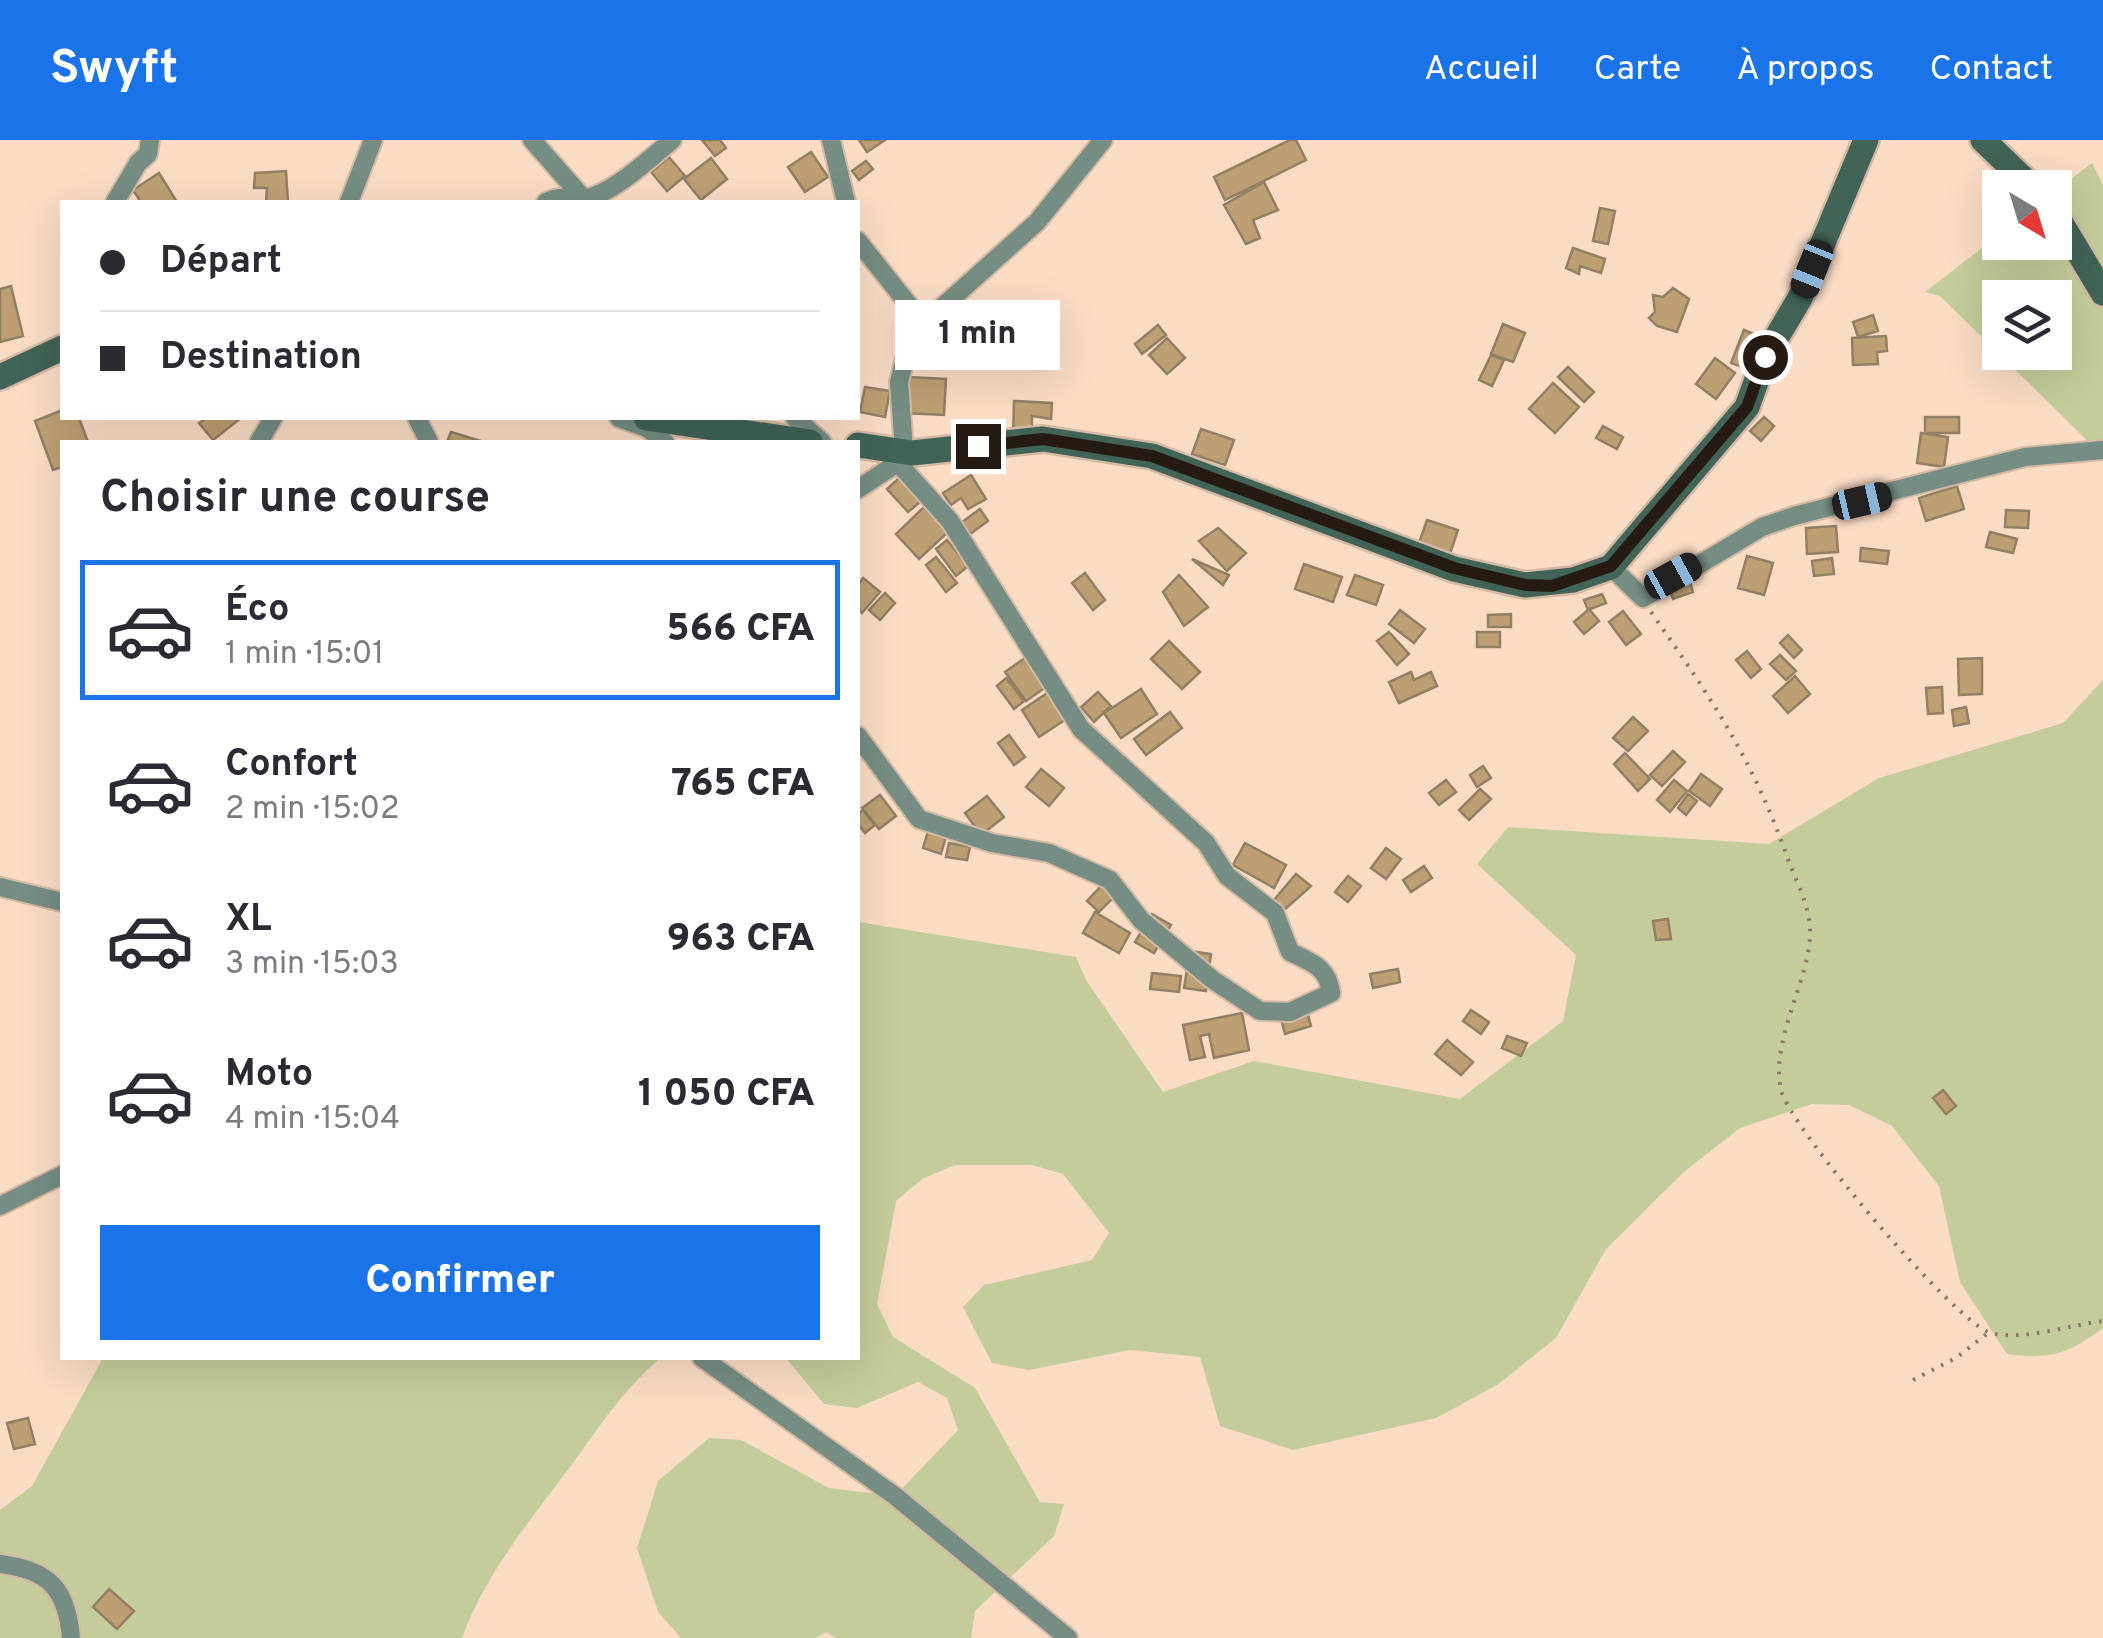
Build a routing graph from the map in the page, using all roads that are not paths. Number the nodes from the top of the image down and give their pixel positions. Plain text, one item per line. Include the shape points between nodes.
1 (150, 140) edge
2 (374, 140) edge
3 (532, 140) edge
4 (672, 140) edge
5 (832, 140) edge
6 (1102, 140) edge
7 (1866, 140) edge
8 (1983, 140) edge
9 (2014, 170) edge
10 (116, 200) edge
11 (351, 200) edge
12 (553, 200) edge
13 (585, 200) edge
14 (846, 200) edge
15 (2072, 242) edge
16 (860, 244) edge
17 (2103, 294) edge
18 (924, 324) junction
19 (60, 349) edge
20 (0, 377) edge
21 (625, 420) edge
22 (654, 420) edge
23 (797, 420) edge
24 (765, 425) edge
25 (714, 436) edge
26 (662, 440) edge
27 (805, 440) edge
28 (820, 440) edge
29 (860, 445) edge
30 (2103, 450) edge
31 (905, 456) junction
32 (860, 488) edge
33 (1611, 566) junction
34 (860, 739) edge
35 (0, 887) edge
36 (60, 902) edge
37 (60, 1176) edge
38 (0, 1206) edge
39 (705, 1360) edge
40 (0, 1564) edge
41 (71, 1638) edge
42 (1068, 1638) edge

1 - 10 street via 148,154
2 - 11 street
3 - 13 street
4 - 13 street
5 - 14 street
6 - 18 street via 1037,222
7 - 33 main road via 1747,407
8 - 9 main road
12 - 13 street via 572,195
15 - 17 main road
16 - 18 street
18 - 31 street via 905,348 899,382
19 - 20 main road
21 - 26 street
22 - 25 main road
23 - 28 street
24 - 25 main road
24 - 27 main road
29 - 31 main road
30 - 33 street via 2025,458 1794,516 1643,598
31 - 32 street
31 - 33 main road via 1043,439 1105,447 1188,468 1454,568 1525,585 1552,586
31 - 34 street via 1081,729 1206,843 1227,876 1275,912 1290,952 1319,966 1330,977 1332,993 1290,1012 1260,1011 1141,920 1110,880 1050,853 992,843 919,818
35 - 36 street
37 - 38 street
39 - 42 street via 896,1496
40 - 41 street via 19,1566 56,1586 66,1601

